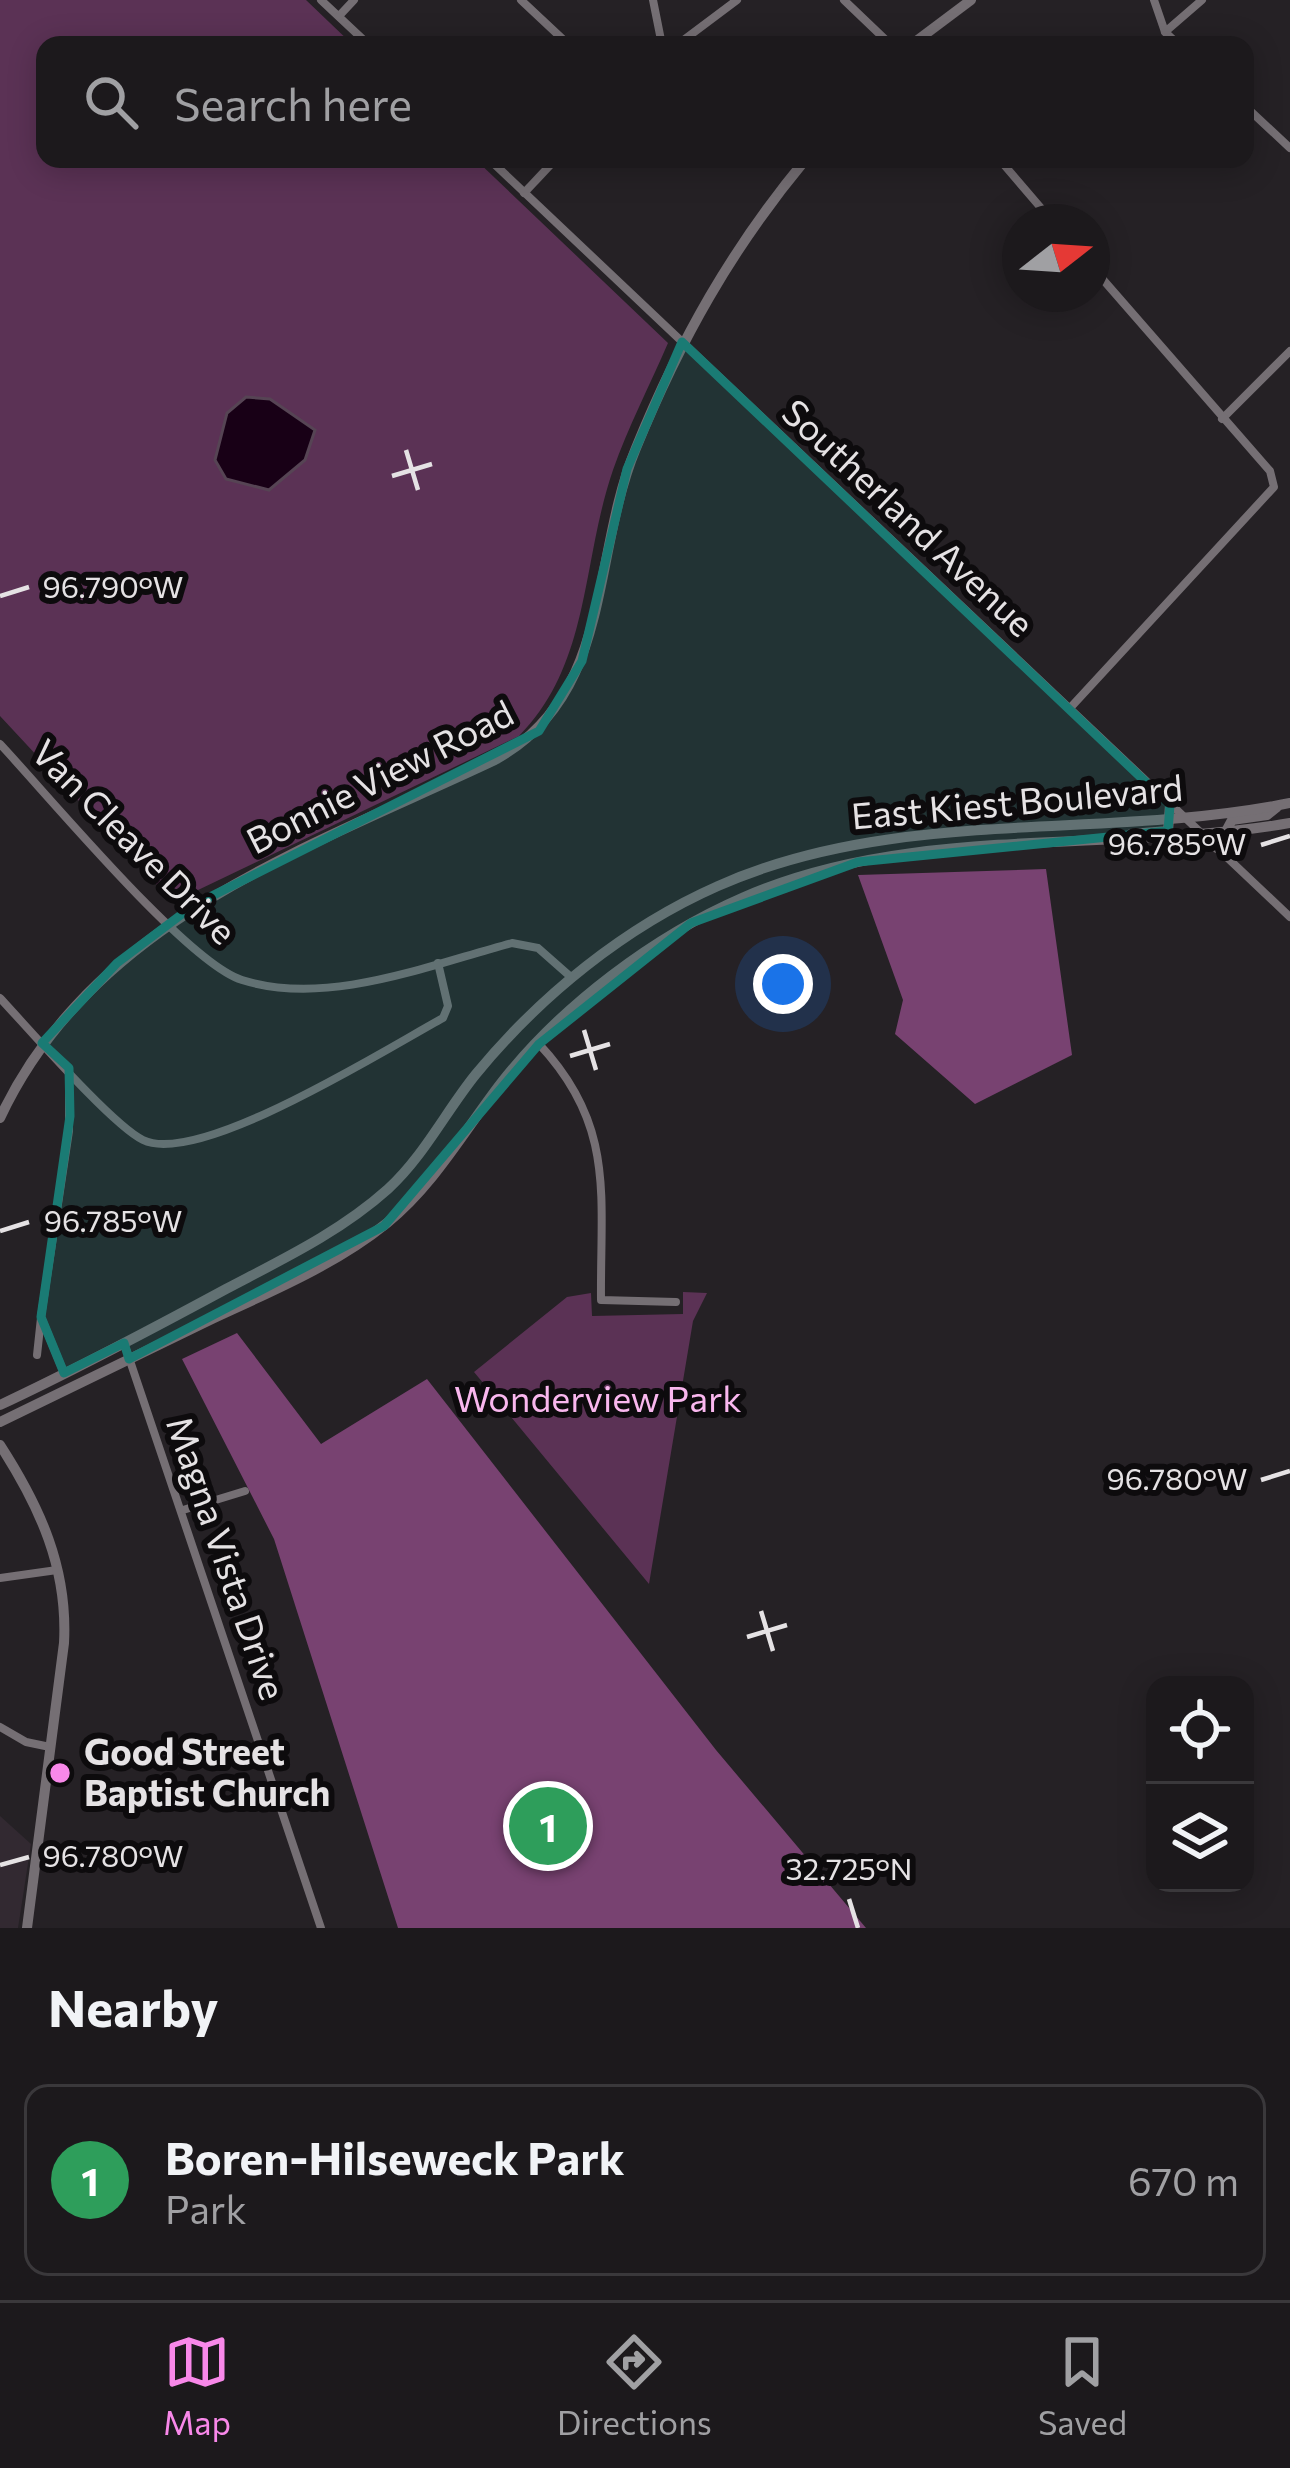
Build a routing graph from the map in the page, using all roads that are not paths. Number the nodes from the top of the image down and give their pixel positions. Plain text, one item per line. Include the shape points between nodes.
1 (321, 0) edge
2 (354, 0) edge
3 (521, 0) edge
4 (653, 0) edge
5 (737, 0) edge
6 (844, 0) edge
7 (971, 0) edge
8 (1154, 0) edge
9 (1202, 0) edge
10 (339, 16) junction
11 (1166, 32) junction
12 (360, 36) edge
13 (559, 36) edge
14 (660, 36) edge
15 (689, 36) edge
16 (882, 36) edge
17 (923, 36) edge
18 (1170, 36) edge
19 (1254, 114) edge
20 (1290, 148) edge
21 (498, 168) edge
22 (548, 168) edge
23 (799, 168) edge
24 (1007, 168) edge
25 (524, 193) junction
26 (1038, 204) edge
27 (1110, 288) edge
28 (682, 342) junction
29 (1290, 350) edge
30 (1222, 419) junction
31 (1071, 707) junction
32 (0, 744) edge
33 (1285, 804) edge
34 (1170, 805) junction
35 (1185, 818) junction
36 (1171, 820) junction
37 (1290, 823) edge
38 (1205, 837) junction
39 (1219, 841) junction
40 (1112, 842) junction
41 (824, 851) junction
42 (829, 868) junction
43 (1290, 917) edge
44 (167, 922) junction
45 (437, 963) junction
46 (572, 978) junction
47 (0, 998) edge
48 (42, 1043) junction
49 (539, 1044) junction
50 (69, 1068) junction
51 (0, 1118) edge
52 (676, 1302) dead end
53 (41, 1317) junction
54 (124, 1343) junction
55 (38, 1355) dead end
56 (129, 1359) junction
57 (64, 1373) junction
58 (0, 1405) edge
59 (0, 1422) edge
60 (0, 1445) edge
61 (245, 1491) dead end
62 (183, 1510) junction
63 (59, 1570) junction
64 (0, 1578) edge
65 (0, 1727) edge
66 (50, 1747) junction
67 (27, 1928) edge
68 (321, 1928) edge

1 - 10 street
2 - 10 street
3 - 13 street
4 - 14 street
5 - 15 street
6 - 16 street
7 - 17 main road
8 - 11 street
9 - 11 street
10 - 12 street
11 - 18 street
19 - 20 street
21 - 25 street, Southerland Avenue
22 - 25 street
23 - 28 main road, Bonnie View Road via 747,230
24 - 26 street
25 - 28 street, Southerland Avenue
27 - 30 street
28 - 31 street, Southerland Avenue
28 - 44 main road, Bonnie View Road via 627,469 582,661 553,716 495,760
29 - 30 street
30 - 31 street via 1270,471 1274,488
31 - 34 street, Southerland Avenue
32 - 44 street, Van Cleave Drive
33 - 35 main road, East Kiest Boulevard
33 - 39 main road via 1232,820
34 - 35 street, Southerland Avenue
34 - 36 main road
35 - 36 main road, East Kiest Boulevard
35 - 38 street, Southerland Avenue
36 - 40 main road via 1168,831
36 - 41 main road, East Kiest Boulevard via 900,838
37 - 39 main road, East Kiest Boulevard
38 - 39 main road, East Kiest Boulevard
38 - 40 main road, East Kiest Boulevard
39 - 43 street
40 - 42 main road, East Kiest Boulevard via 935,852
41 - 42 main road
41 - 46 main road, East Kiest Boulevard via 681,903
42 - 49 main road, East Kiest Boulevard via 743,897 659,942
44 - 45 street, Van Cleave Drive via 225,972 262,983 330,987
44 - 48 main road, Bonnie View Road
45 - 46 street, Van Cleave Drive via 524,943
45 - 50 street via 446,1016 223,1133 151,1144 124,1128
46 - 54 main road, East Kiest Boulevard via 520,1024 416,1159 367,1207
47 - 48 street
48 - 50 street
48 - 51 main road, Bonnie View Road
49 - 52 street via 580,1093 596,1142 601,1300
49 - 56 main road, East Kiest Boulevard via 384,1226 304,1275
50 - 53 street via 69,1131
53 - 55 street
53 - 57 street
54 - 56 street, Magna Vista Drive
54 - 57 main road, East Kiest Boulevard
56 - 59 main road, East Kiest Boulevard
56 - 62 street, Magna Vista Drive
57 - 58 main road, East Kiest Boulevard
60 - 63 main road via 35,1503
61 - 62 street
62 - 68 street, Magna Vista Drive
63 - 64 street
63 - 66 main road via 64,1643
65 - 66 street
66 - 67 main road

